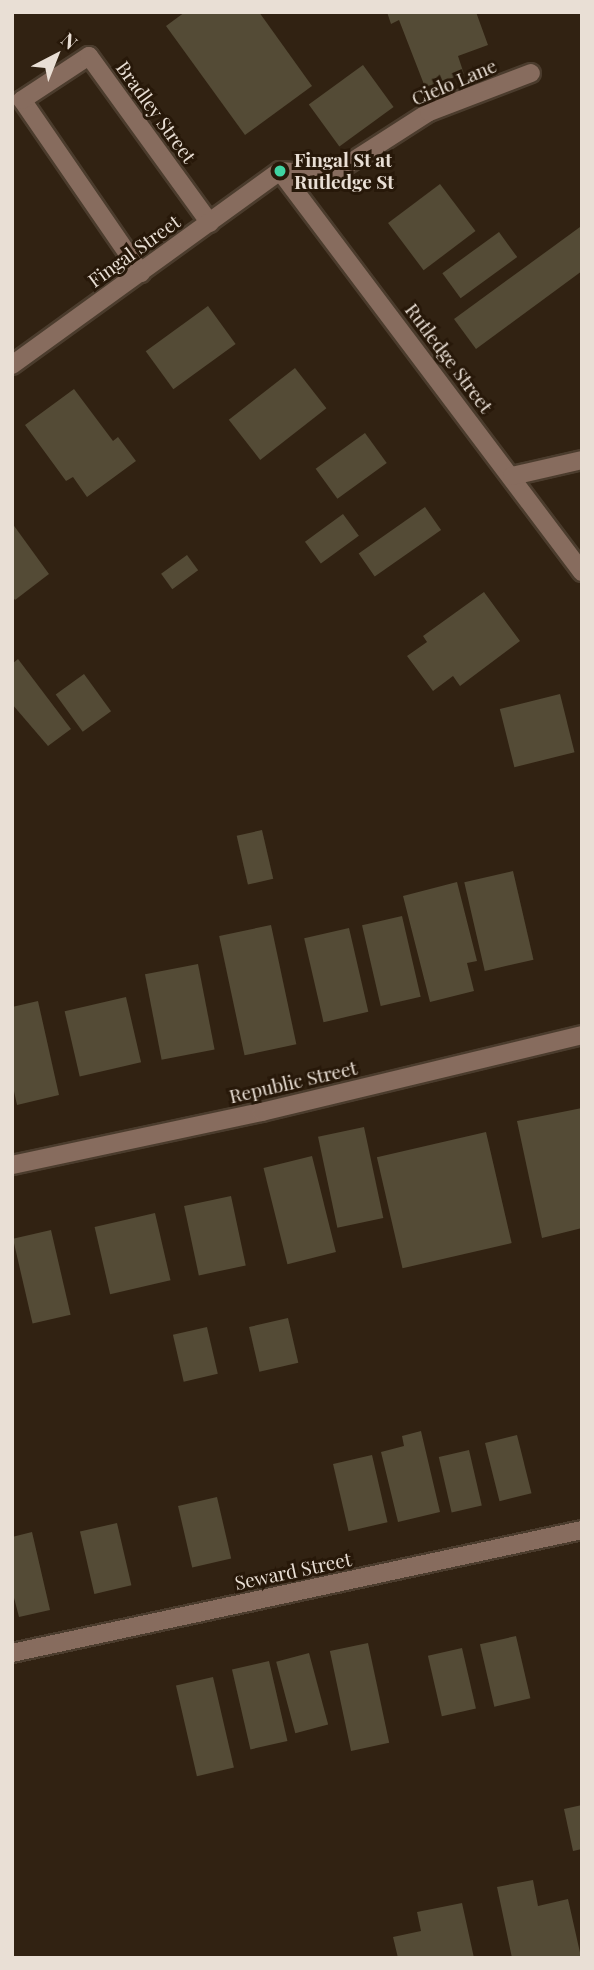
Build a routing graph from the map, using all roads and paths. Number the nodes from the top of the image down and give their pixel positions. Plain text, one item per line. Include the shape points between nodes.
1 (531, 73) dead end
2 (281, 171) junction
3 (210, 223) junction
4 (141, 273) junction
5 (12, 365) edge
6 (582, 460) edge
7 (512, 476) junction
8 (582, 572) edge
9 (582, 1035) edge
10 (12, 1165) edge
11 (582, 1530) edge
12 (12, 1653) edge

1 - 2 street, Cielo Lane via 429,112 331,174
2 - 3 street, Fingal Street
2 - 7 street, Rutledge Street
3 - 4 street, Fingal Street
3 - 4 street, Bradley Street via 89,57 22,100
4 - 5 street, Fingal Street
6 - 7 street
7 - 8 street, Rutledge Street
9 - 10 street, Republic Street via 261,1112
11 - 12 street, Seward Street

